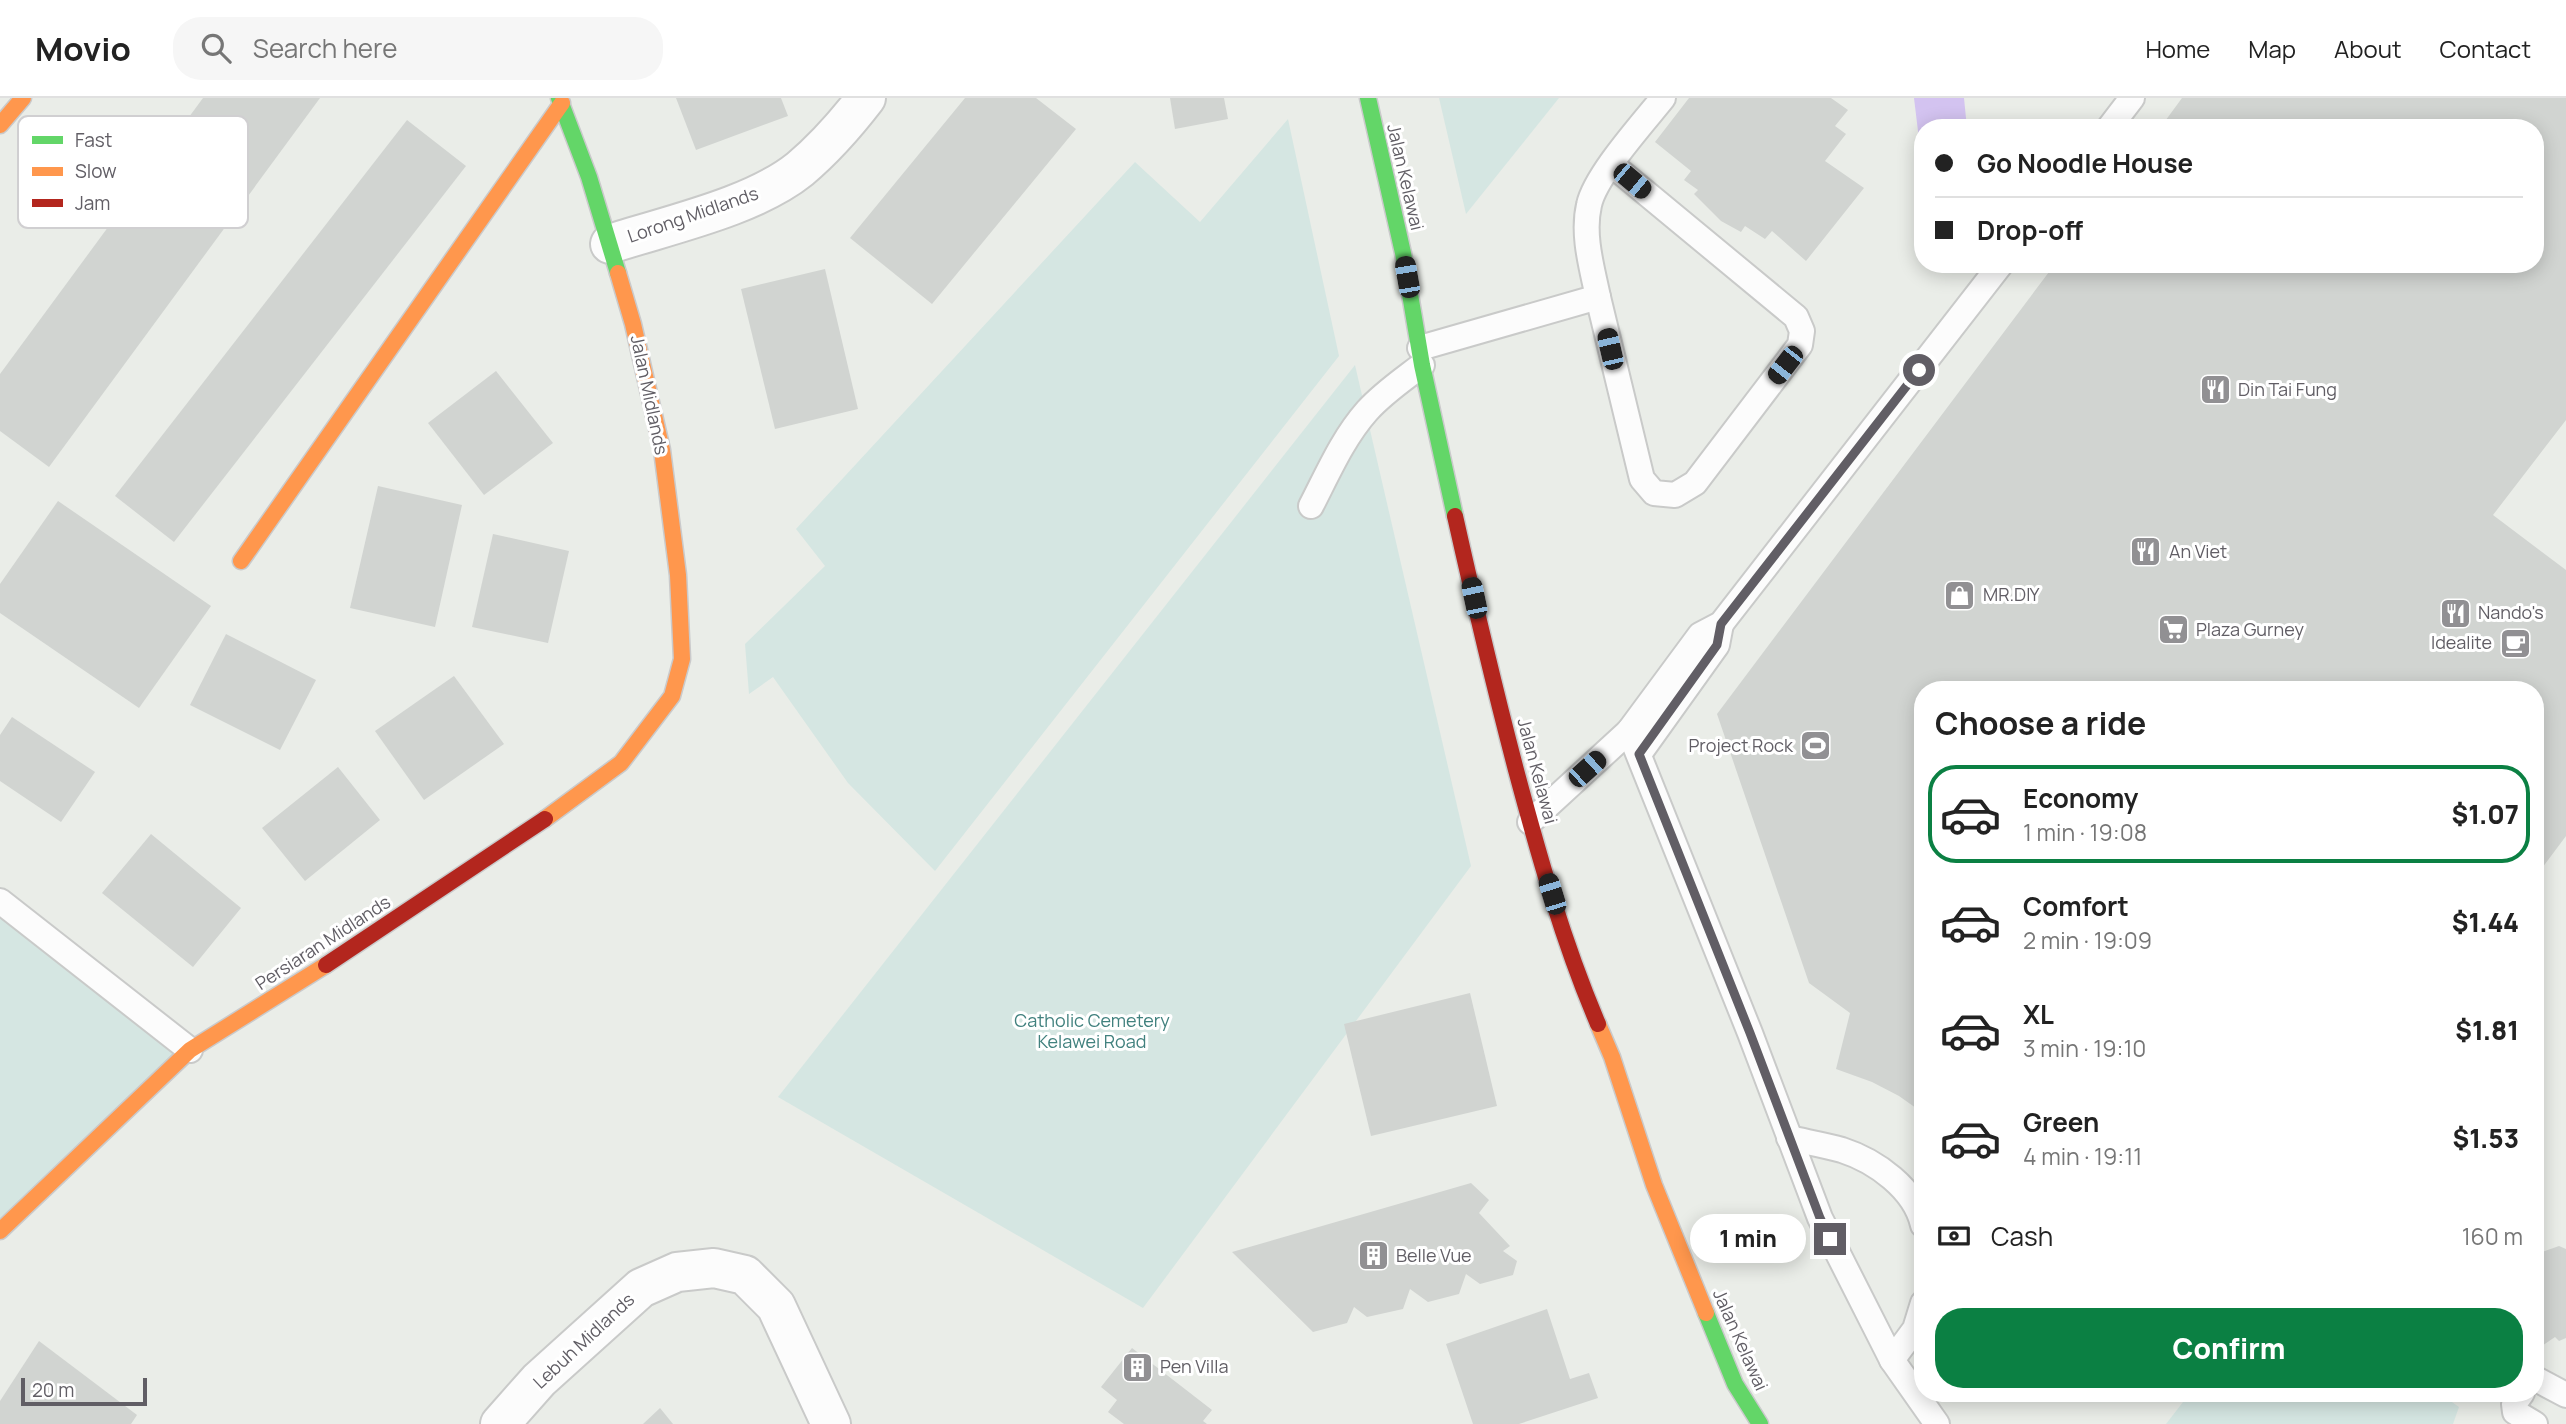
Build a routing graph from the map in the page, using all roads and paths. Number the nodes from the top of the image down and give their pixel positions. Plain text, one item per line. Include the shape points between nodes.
1 (23, 98) edge
2 (866, 98) edge
3 (1368, 98) edge
4 (1663, 98) edge
5 (2132, 98) edge
6 (560, 100) edge
7 (2116, 119) edge
8 (0, 125) edge
9 (1611, 164) junction
10 (610, 244) junction
11 (1994, 273) edge
12 (1598, 297) junction
13 (1421, 356) junction
14 (1311, 506) dead end
15 (241, 561) dead end
16 (1721, 624) junction
17 (672, 696) joint
18 (1629, 731) junction
19 (1639, 754) junction
20 (1530, 822) junction
21 (0, 901) edge
22 (190, 1049) junction
23 (1789, 1138) junction
24 (1914, 1205) edge
25 (0, 1231) edge
26 (1914, 1330) edge
27 (1892, 1360) junction
28 (2544, 1383) edge
29 (1914, 1391) edge
30 (2566, 1395) edge
31 (1922, 1402) edge
32 (2515, 1402) edge
33 (500, 1424) edge
34 (831, 1424) edge
35 (1760, 1424) edge
36 (1937, 1424) edge
37 (2535, 1424) edge

1 - 8 street
2 - 10 street, Lorong Midlands via 838,134 798,170 750,199
3 - 13 street, Jalan Kelawai
4 - 9 lane
5 - 7 lane
6 - 10 street, Jalan Midlands
6 - 15 street, Jalan Midlands
9 - 12 lane via 1589,205 1587,247
9 - 12 lane via 1796,317 1802,331 1800,345 1695,482 1675,495 1654,493 1642,479
10 - 17 street, Jalan Midlands via 662,450 671,510 682,659
11 - 16 lane
12 - 13 lane
13 - 14 lane via 1365,413 1338,451
13 - 20 street, Jalan Kelawai via 1485,650
16 - 18 lane via 1700,635
16 - 19 lane via 1717,645
17 - 22 street, Persiaran Midlands via 621,763 555,813 292,988
18 - 19 lane
18 - 20 lane
19 - 23 lane
20 - 35 street, Jalan Kelawai via 1573,965 1612,1056 1654,1185 1734,1384
21 - 22 lane
22 - 25 street, Persiaran Midlands
23 - 24 lane via 1843,1151 1878,1169 1894,1179
23 - 27 lane via 1820,1218
26 - 27 lane
27 - 29 lane
28 - 30 lane
31 - 36 lane
32 - 37 lane via 2515,1412
33 - 34 street, Lebuh Midlands via 539,1380 641,1288 677,1272 714,1268 745,1275 776,1306

